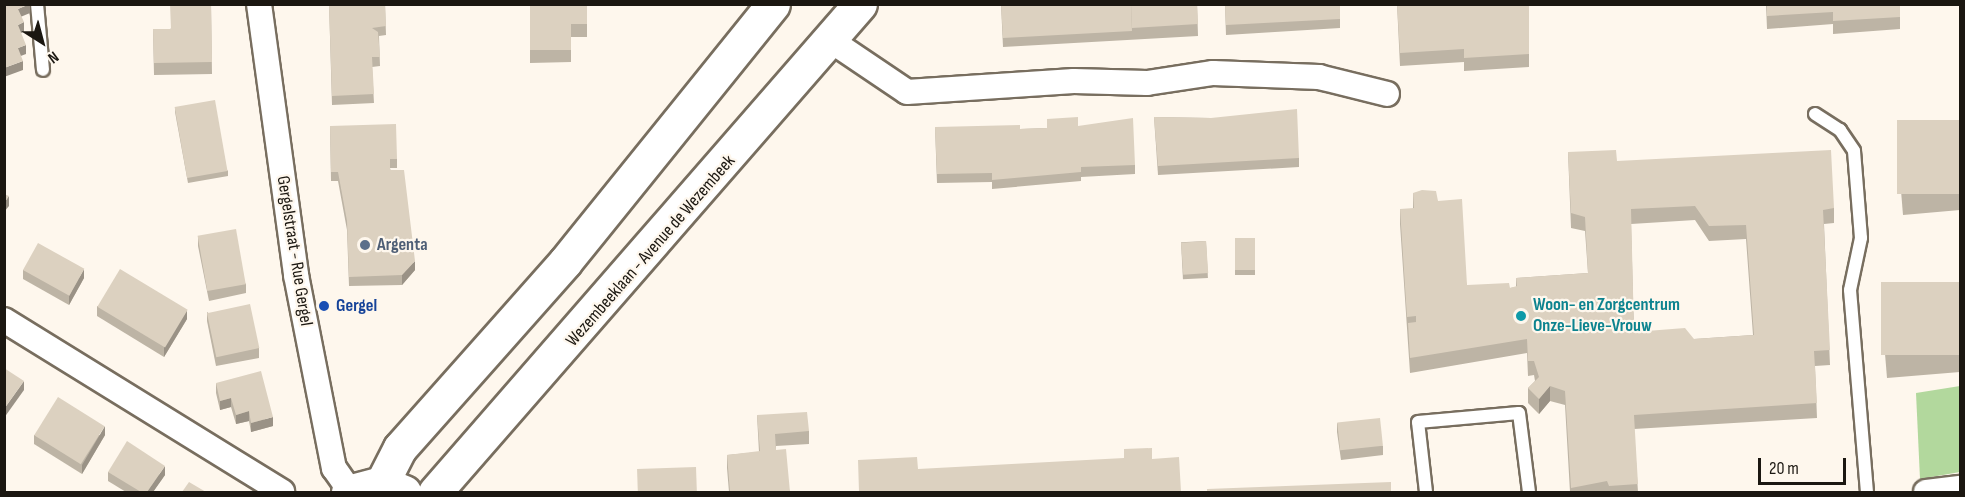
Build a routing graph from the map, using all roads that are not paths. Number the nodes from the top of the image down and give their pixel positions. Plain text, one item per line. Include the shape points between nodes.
1 (37, 4) edge
2 (259, 4) edge
3 (773, 4) edge
4 (860, 4) edge
5 (833, 42) junction
6 (43, 70) dead end
7 (1387, 94) dead end
8 (1815, 114) dead end
9 (4, 320) edge
10 (393, 488) edge
11 (1960, 488) edge
12 (349, 491) edge
13 (282, 492) edge
14 (435, 492) edge
15 (1426, 492) edge
16 (1529, 492) edge
17 (1867, 492) edge
18 (1926, 492) edge

1 - 6 lane
2 - 12 street, Gergelstraat - Rue Gergel via 296,275 334,468
3 - 10 main road via 565,262 400,448
4 - 5 main road, Wezembeeklaan - Avenue de Wezembeek
5 - 7 street via 908,92 1074,81 1146,83 1213,73 1319,77
5 - 14 main road, Wezembeeklaan - Avenue de Wezembeek
8 - 17 lane via 1840,130 1854,152 1861,238 1850,290
9 - 13 street
10 - 12 main road
11 - 18 street
15 - 16 lane via 1418,422 1519,413

